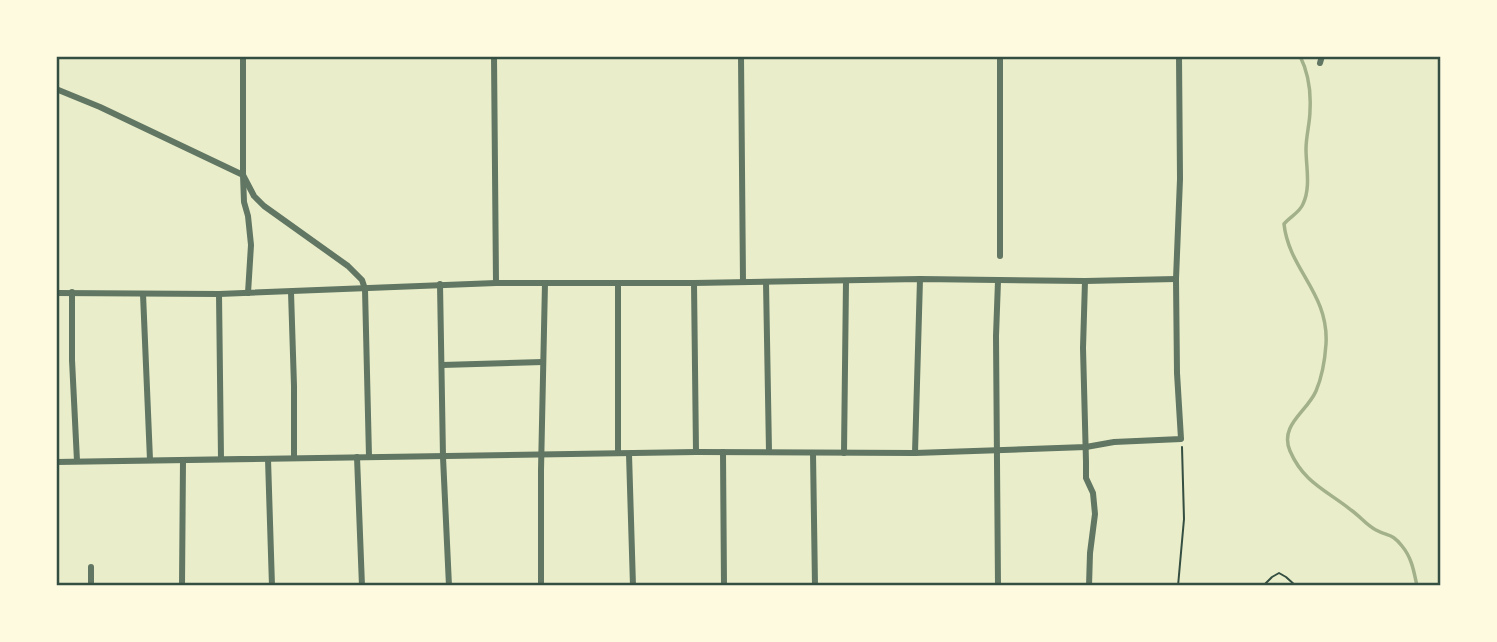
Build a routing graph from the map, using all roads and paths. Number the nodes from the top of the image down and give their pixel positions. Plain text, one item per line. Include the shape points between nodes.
1 (243, 56) edge
2 (494, 56) edge
3 (741, 56) edge
4 (1000, 56) edge
5 (1179, 56) edge
6 (56, 89) edge
7 (243, 175) junction
8 (1000, 257) dead end
9 (920, 279) junction
10 (1176, 279) junction
11 (846, 281) junction
12 (998, 281) junction
13 (1085, 281) junction
14 (743, 282) junction
15 (766, 282) junction
16 (496, 283) junction
17 (545, 283) junction
18 (694, 283) junction
19 (440, 284) junction
20 (618, 284) junction
21 (365, 289) junction
22 (72, 292) junction
23 (292, 292) junction
24 (56, 293) edge
25 (248, 293) junction
26 (143, 294) junction
27 (219, 294) junction
28 (543, 362) junction
29 (442, 365) junction
30 (1181, 439) junction
31 (1086, 447) junction
32 (996, 449) junction
33 (696, 452) junction
34 (723, 452) junction
35 (769, 452) junction
36 (618, 453) junction
37 (813, 453) junction
38 (844, 453) junction
39 (915, 453) junction
40 (629, 454) junction
41 (542, 455) junction
42 (357, 457) junction
43 (369, 457) junction
44 (443, 457) junction
45 (268, 458) junction
46 (294, 458) junction
47 (221, 459) junction
48 (150, 460) junction
49 (183, 460) junction
50 (77, 461) junction
51 (56, 462) edge
52 (91, 567) dead end
53 (91, 586) edge
54 (182, 586) edge
55 (272, 586) edge
56 (362, 586) edge
57 (449, 586) edge
58 (541, 586) edge
59 (633, 586) edge
60 (724, 586) edge
61 (815, 586) edge
62 (998, 586) edge
63 (1089, 586) edge
64 (1178, 586) edge
65 (1263, 586) edge
66 (1296, 586) edge

1 - 7 street
2 - 16 street
3 - 14 street
4 - 8 street
5 - 10 street
6 - 7 street
7 - 21 street via 264,206 348,267
7 - 25 street via 251,245
9 - 11 street
9 - 12 street
9 - 39 street
10 - 13 street
10 - 30 street
11 - 15 street
11 - 38 street
12 - 13 street
12 - 32 street
13 - 31 street
14 - 15 street
14 - 18 street
15 - 35 street
16 - 17 street
16 - 19 street
17 - 20 street
17 - 28 street
18 - 20 street
18 - 33 street
19 - 21 street
19 - 29 street
20 - 36 street
21 - 23 street
21 - 43 street
22 - 24 street
22 - 26 street
22 - 50 street
23 - 25 street
23 - 46 street
25 - 27 street
26 - 27 street
26 - 48 street
27 - 47 street
28 - 29 street
28 - 41 street
29 - 44 street
30 - 31 street
30 - 64 path via 1184,519
31 - 32 street
31 - 63 street via 1086,478 1095,514
32 - 39 street
32 - 62 street
33 - 34 street
33 - 40 street
34 - 35 street
34 - 60 street
35 - 37 street
36 - 40 street
36 - 41 street
37 - 38 street
37 - 61 street
38 - 39 street
40 - 59 street
41 - 44 street
41 - 58 street
42 - 43 street
42 - 46 street
42 - 56 street
43 - 44 street
44 - 57 street
45 - 46 street
45 - 47 street
45 - 55 street
47 - 49 street
48 - 49 street
48 - 50 street
49 - 54 street
50 - 51 street
52 - 53 street
65 - 66 path via 1279,573

